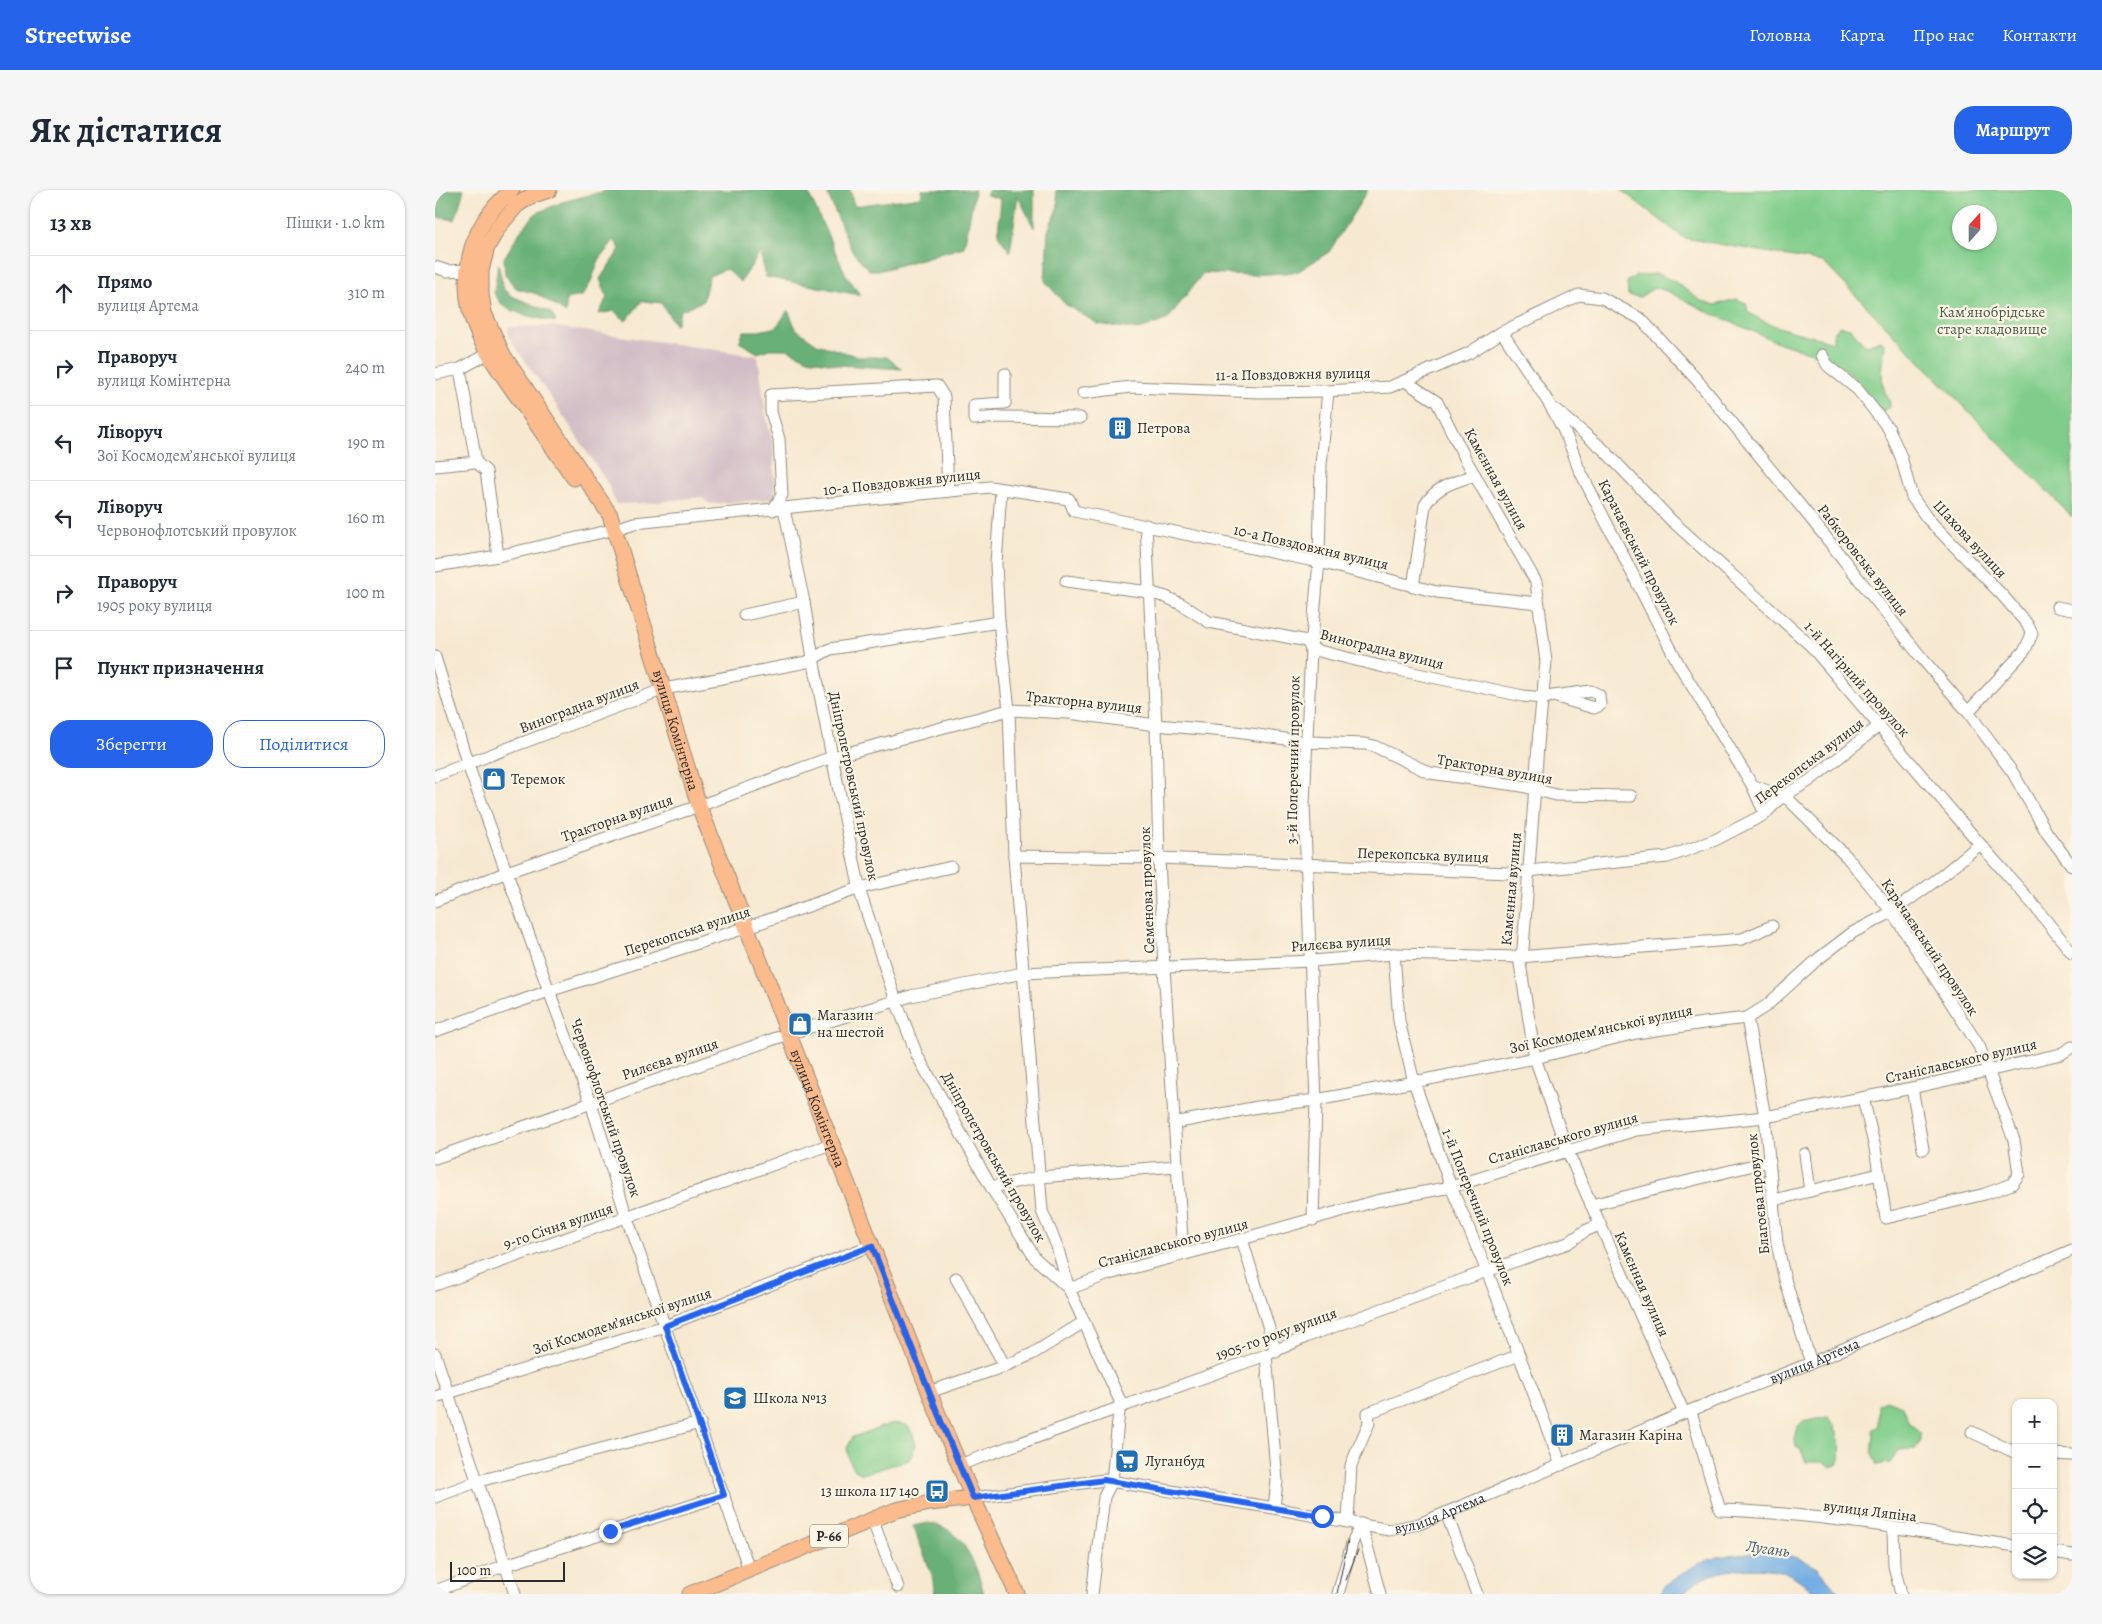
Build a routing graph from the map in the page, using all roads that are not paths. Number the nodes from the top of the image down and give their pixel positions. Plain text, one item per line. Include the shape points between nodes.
1 (512, 190) edge
2 (549, 190) edge
3 (435, 267) edge
4 (467, 270) junction
5 (1602, 298) joint
6 (1502, 332) junction
7 (487, 354) junction
8 (1822, 355) dead end
9 (460, 370) junction
10 (435, 374) edge
11 (1005, 374) dead end
12 (1405, 381) junction
13 (1328, 391) junction
14 (1083, 393) dead end
15 (1553, 407) junction
16 (1080, 418) dead end
17 (476, 462) junction
18 (435, 466) edge
19 (1475, 475) junction
20 (1001, 490) junction
21 (947, 491) junction
22 (778, 510) junction
23 (1146, 525) junction
24 (616, 529) junction
25 (498, 556) junction
26 (1319, 562) junction
27 (435, 566) edge
28 (1066, 581) dead end
29 (1413, 587) junction
30 (1149, 592) junction
31 (804, 602) junction
32 (1538, 602) junction
33 (2057, 607) dead end
34 (2072, 610) edge
35 (744, 615) dead end
36 (999, 622) junction
37 (1311, 649) junction
38 (435, 657) edge
39 (813, 658) junction
40 (438, 678) edge
41 (664, 689) junction
42 (1547, 697) junction
43 (1009, 710) junction
44 (1968, 712) junction
45 (1156, 725) junction
46 (1880, 725) junction
47 (1307, 742) junction
48 (832, 757) junction
49 (469, 765) junction
50 (435, 776) edge
51 (1752, 784) junction
52 (1535, 789) junction
53 (1631, 796) dead end
54 (1780, 798) junction
55 (699, 806) junction
56 (1765, 814) junction
57 (1979, 844) junction
58 (1014, 856) junction
59 (1159, 858) junction
60 (1306, 865) junction
61 (2072, 866) edge
62 (951, 867) dead end
63 (1529, 871) junction
64 (507, 872) junction
65 (860, 888) junction
66 (435, 901) edge
67 (1892, 912) junction
68 (1772, 926) dead end
69 (748, 927) junction
70 (2070, 948) edge
71 (1394, 954) junction
72 (1519, 958) junction
73 (1312, 961) junction
74 (1165, 968) junction
75 (1023, 973) junction
76 (549, 991) junction
77 (895, 1000) junction
78 (1747, 1018) junction
79 (435, 1030) edge
80 (788, 1034) junction
81 (2072, 1047) edge
82 (1535, 1058) junction
83 (1989, 1070) junction
84 (1414, 1082) junction
85 (1912, 1088) junction
86 (1863, 1098) junction
87 (1316, 1100) junction
88 (591, 1103) junction
89 (1765, 1117) junction
90 (1174, 1123) junction
91 (831, 1144) junction
92 (1923, 1149) dead end
93 (1567, 1150) junction
94 (1805, 1154) dead end
95 (435, 1158) edge
96 (1770, 1161) junction
97 (1176, 1166) junction
98 (1879, 1174) junction
99 (1040, 1178) junction
100 (991, 1187) junction
101 (1451, 1187) junction
102 (1810, 1191) junction
103 (1774, 1200) junction
104 (1591, 1206) junction
105 (627, 1218) junction
106 (1313, 1220) junction
107 (1599, 1225) junction
108 (1242, 1240) junction
109 (872, 1246) junction
110 (2072, 1250) edge
111 (1183, 1254) junction
112 (1487, 1271) junction
113 (956, 1278) dead end
114 (435, 1284) edge
115 (1069, 1289) junction
116 (1084, 1322) junction
117 (665, 1326) junction
118 (435, 1354) edge
119 (1271, 1354) junction
120 (1519, 1356) junction
121 (1811, 1363) junction
122 (1005, 1366) junction
123 (929, 1392) junction
124 (448, 1393) junction
125 (435, 1397) edge
126 (1119, 1407) junction
127 (1689, 1414) junction
128 (700, 1422) junction
129 (1973, 1432) dead end
130 (2012, 1450) edge
131 (2057, 1454) edge
132 (2072, 1456) edge
133 (959, 1465) junction
134 (1561, 1466) junction
135 (1112, 1481) junction
136 (479, 1482) junction
137 (724, 1495) junction
138 (435, 1497) edge
139 (973, 1498) junction
140 (1274, 1508) junction
141 (1720, 1510) joint
142 (1446, 1513) junction
143 (871, 1519) junction
144 (1348, 1521) junction
145 (1361, 1524) junction
146 (1893, 1528) junction
147 (2012, 1545) edge
148 (2057, 1553) edge
149 (2072, 1555) edge
150 (505, 1565) junction
151 (749, 1568) junction
152 (898, 1587) dead end
153 (435, 1591) edge
154 (1339, 1593) edge
155 (515, 1594) edge
156 (690, 1594) edge
157 (1017, 1594) edge
158 (1091, 1594) edge
159 (1380, 1594) edge
160 (1477, 1594) edge
161 (1901, 1594) edge

1 - 4 main road via 484,220
2 - 24 main road, вулиця Комінтерна via 517,205 499,226 487,248 481,271 484,313 503,355 610,514
3 - 4 street via 447,271
4 - 7 main road via 466,291 471,321
5 - 6 street, 11-а Повздовжня вулиця via 1579,295
5 - 44 street, Рабкоровська вулиця via 1641,319 1697,380
6 - 12 street, 11-а Повздовжня вулиця via 1469,353
6 - 15 street, Карачаєвський провулок
7 - 9 street
7 - 24 main road via 603,520
8 - 44 street, Шахова вулиця via 1828,366 1858,390 1889,429 1901,457 1911,497 1927,518 2003,596 2032,634 2025,650
9 - 10 street
9 - 17 street
11 - 16 street via 1005,403 974,405 974,419
12 - 13 street, 11-а Повздовжня вулиця via 1390,387
12 - 19 street, Камєнная вулиця via 1437,402
13 - 14 street, 11-а Повздовжня вулиця via 1131,387
13 - 26 street, 3-й Поперечний провулок via 1321,465
15 - 46 street, 1-й Нагірний провулок via 1603,449 1671,520 1811,646
15 - 51 street, Карачаєвський провулок via 1573,448 1578,467 1678,663
17 - 18 street
17 - 25 street via 486,471
19 - 29 street via 1442,488 1431,495 1425,505
19 - 32 street, Камєнная вулиця via 1536,582
20 - 21 street, 10-а Повздовжня вулиця via 990,487
20 - 23 street, 10-а Повздовжня вулиця via 1069,499 1075,511
20 - 36 street, Дніпропетровський провулок via 995,564
21 - 22 street, 10-а Повздовжня вулиця
21 - 22 street via 945,397 937,386 771,395 771,412 779,439 782,495
22 - 24 street, 10-а Повздовжня вулиця via 634,523
22 - 31 street, Дніпропетровський провулок
23 - 26 street, 10-а Повздовжня вулиця
23 - 30 street, Семенова провулок
24 - 25 street, 10-а Повздовжня вулиця
24 - 41 main road, вулиця Комінтерна
25 - 27 street, 10-а Повздовжня вулиця
26 - 29 street, 10-а Повздовжня вулиця
26 - 37 street, 3-й Поперечний провулок
28 - 30 street, Виноградна вулиця
29 - 32 street, 10-а Повздовжня вулиця
30 - 37 street, Виноградна вулиця via 1181,604 1209,622 1307,641
30 - 45 street, Семенова провулок
31 - 35 street
31 - 39 street, Дніпропетровський провулок
32 - 42 street, Камєнная вулиця
33 - 34 street
36 - 39 street, Виноградна вулиця via 830,649
36 - 43 street, Дніпропетровський провулок
37 - 42 street, Виноградна вулиця via 1470,686
37 - 47 street, 3-й Поперечний провулок
38 - 40 street, Червонофлотський провулок
39 - 41 street, Виноградна вулиця via 807,662
39 - 48 street, Дніпропетровський провулок
40 - 49 street, Червонофлотський провулок
41 - 49 street, Виноградна вулиця
41 - 55 main road, вулиця Комінтерна
42 - 52 street, Камєнная вулиця
43 - 45 street, Тракторна вулиця via 1069,713
43 - 48 street, Тракторна вулиця
43 - 58 street, Дніпропетровський провулок
44 - 61 street, Рабкоровська вулиця via 2013,773 2047,833
45 - 47 street, Тракторна вулиця
45 - 59 street, Семенова провулок
46 - 54 street, Перекопська вулиця via 1809,781
46 - 57 street, 1-й Нагірний провулок
47 - 52 street, Тракторна вулиця via 1374,746 1430,773
47 - 60 street, 3-й Поперечний провулок
48 - 55 street, Тракторна вулиця
48 - 65 street, Дніпропетровський провулок
49 - 50 street, Виноградна вулиця
49 - 64 street, Червонофлотський провулок
51 - 54 street, Карачаєвський провулок
51 - 56 street, Карачаєвський провулок
52 - 53 street, Тракторна вулиця via 1556,795
52 - 63 street, Камєнная вулиця
54 - 56 street, Перекопська вулиця
54 - 67 street, Карачаєвський провулок via 1789,800 1847,857
55 - 64 street, Тракторна вулиця
55 - 69 main road, вулиця Комінтерна
56 - 63 street, Перекопська вулиця via 1715,840 1667,857
57 - 67 street, Зої Космодем’янської вулиця
57 - 70 street, 1-й Нагірний провулок
58 - 59 street, Перекопська вулиця
58 - 75 street, Дніпропетровський провулок
59 - 60 street, Перекопська вулиця
59 - 74 street, Семенова провулок
60 - 63 street, Перекопська вулиця via 1508,873
60 - 73 street, 3-й Поперечний провулок
62 - 65 street, Перекопська вулиця
63 - 72 street, Камєнная вулиця via 1523,949
64 - 66 street, Тракторна вулиця
64 - 76 street, Червонофлотський провулок
65 - 69 street, Перекопська вулиця
65 - 77 street, Дніпропетровський провулок
67 - 78 street, Зої Космодем’янської вулиця via 1852,934 1817,959 1766,1006
67 - 83 street, Карачаєвський провулок via 1979,1046
68 - 72 street, Рилєєва вулиця via 1742,939
69 - 76 street, Перекопська вулиця
69 - 80 main road, вулиця Комінтерна
71 - 72 street, Рилєєва вулиця
71 - 73 street, Рилєєва вулиця
71 - 84 street, 1-й Поперечний провулок via 1399,1021
72 - 82 street, Камєнная вулиця
73 - 74 street, Рилєєва вулиця
73 - 87 street, 3-й Поперечний провулок
74 - 75 street, Рилєєва вулиця
74 - 90 street, Семенова провулок
75 - 77 street, Рилєєва вулиця
75 - 99 street, Дніпропетровський провулок
76 - 79 street, Перекопська вулиця
76 - 88 street, Червонофлотський провулок
77 - 80 street, Рилєєва вулиця
77 - 100 street, Дніпропетровський провулок via 917,1055
78 - 82 street, Зої Космодем’янської вулиця via 1636,1033
78 - 89 street, Благоєва провулок
80 - 88 street, Рилєєва вулиця
80 - 91 main road, вулиця Комінтерна
81 - 83 street, Станіславського вулиця via 2061,1054
82 - 84 street, Зої Космодем’янської вулиця
82 - 93 street, Камєнная вулиця
83 - 85 street, Станіславського вулиця
83 - 98 street, Карачаєвський провулок via 2014,1140 2019,1174 2012,1184 1985,1194 1886,1218
84 - 87 street, Зої Космодем’янської вулиця
84 - 101 street, 1-й Поперечний провулок
85 - 86 street, Станіславського вулиця
85 - 92 street
86 - 89 street, Станіславського вулиця
86 - 98 street
87 - 90 street, Зої Космодем’янської вулиця
87 - 106 street, 3-й Поперечний провулок
88 - 95 street, Рилєєва вулиця
88 - 105 street, Червонофлотський провулок
89 - 93 street, Станіславського вулиця via 1637,1130
89 - 96 street, Благоєва провулок
90 - 97 street, Семенова провулок
91 - 105 street, 9-го Січня вулиця
91 - 109 main road, вулиця Комінтерна
93 - 101 street, Станіславського вулиця
93 - 104 street, Камєнная вулиця
94 - 102 street
96 - 103 street, Благоєва провулок
96 - 104 street
97 - 99 street
97 - 111 street, Семенова провулок
98 - 102 street
99 - 100 street
99 - 115 street, Дніпропетровський провулок via 1042,1211 1057,1246
100 - 115 street, Дніпропетровський провулок via 1035,1258
101 - 106 street, Станіславського вулиця via 1377,1201
101 - 112 street, 1-й Поперечний провулок
102 - 103 street
103 - 121 street, Благоєва провулок via 1777,1243 1784,1276
104 - 107 street, Камєнная вулиця
105 - 114 street, 9-го Січня вулиця
105 - 117 street, Червонофлотський провулок
106 - 108 street, Станіславського вулиця
107 - 112 street, 1905-го року вулиця via 1568,1243
107 - 127 street, Камєнная вулиця
108 - 111 street, Станіславського вулиця
108 - 119 street
109 - 117 street, Зої Космодем’янської вулиця
109 - 123 main road, вулиця Комінтерна
110 - 121 street, вулиця Артема
111 - 115 street, Станіславського вулиця via 1109,1274
112 - 119 street, 1905-го року вулиця via 1308,1336
112 - 120 street, 1-й Поперечний провулок
113 - 122 street
115 - 116 street
116 - 122 street via 1032,1354
116 - 126 street via 1120,1401
117 - 124 street, Зої Космодем’янської вулиця
117 - 128 street, Червонофлотський провулок
118 - 124 street
119 - 126 street, 1905-го року вулиця
119 - 140 street via 1277,1482
120 - 134 street, 1-й Поперечний провулок
120 - 144 street via 1368,1413 1369,1423 1351,1465
121 - 127 street, вулиця Артема
122 - 123 street
123 - 133 main road, вулиця Комінтерна
124 - 125 street, Зої Космодем’янської вулиця
124 - 136 street
126 - 133 street, 1905-го року вулиця
126 - 135 street
127 - 134 street, вулиця Артема
127 - 141 street, Камєнная вулиця
128 - 136 street
128 - 137 street, Червонофлотський провулок
129 - 130 street
131 - 132 street
133 - 139 main road, вулиця Комінтерна
134 - 142 street, вулиця Артема
135 - 139 street, вулиця Артема
135 - 140 street, вулиця Артема
135 - 158 street via 1104,1497
136 - 138 street
136 - 150 street
137 - 150 street
137 - 151 street, Червонофлотський провулок
139 - 143 main road, вулиця Артема / Р-66 via 896,1510
139 - 157 main road, вулиця Комінтерна
140 - 144 street, вулиця Артема
141 - 146 street, вулиця Ляпіна
142 - 145 street, вулиця Артема via 1419,1524 1389,1530
142 - 160 street
143 - 151 main road, вулиця Артема / Р-66
143 - 152 street
144 - 145 street, вулиця Артема
145 - 154 street via 1352,1543
145 - 159 street
146 - 147 street, вулиця Ляпіна
146 - 161 street via 1893,1566
148 - 149 street
150 - 153 street
150 - 155 street
151 - 156 main road, вулиця Артема / Р-66

